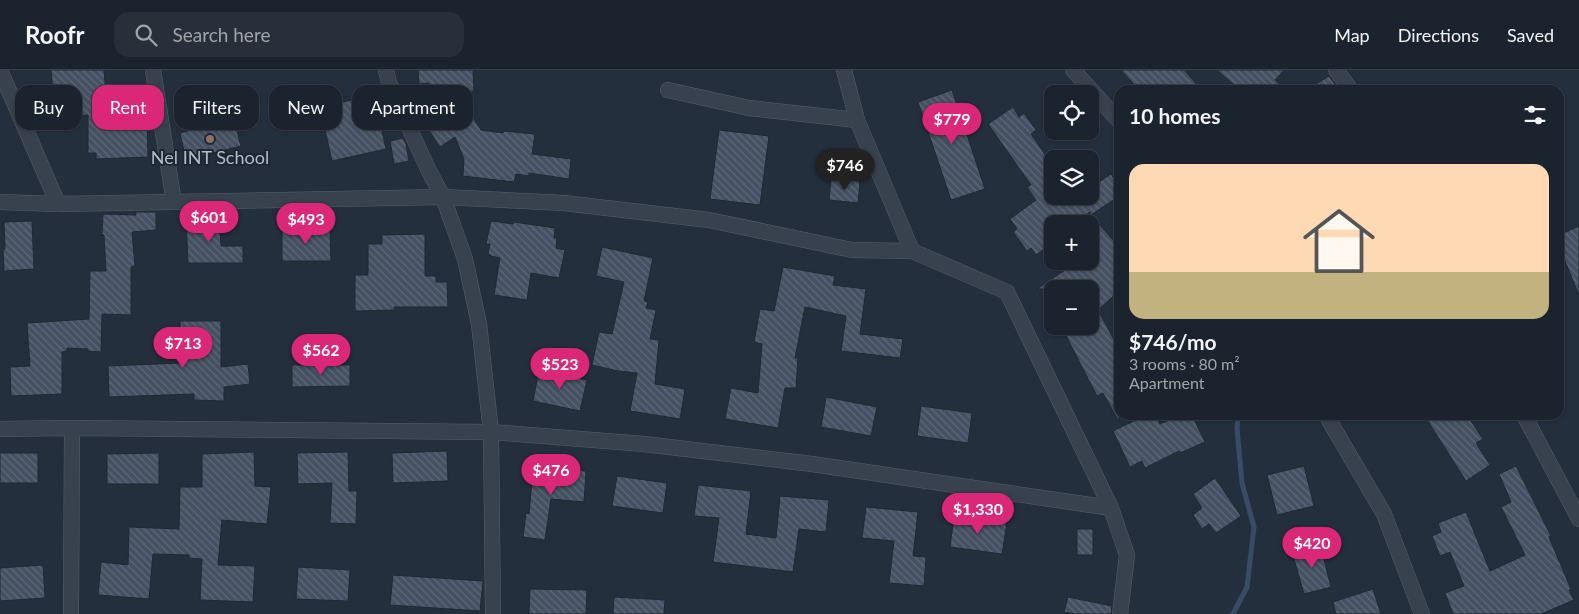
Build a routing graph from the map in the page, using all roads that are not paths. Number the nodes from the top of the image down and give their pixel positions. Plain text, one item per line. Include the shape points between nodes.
1 (0, 70) edge
2 (153, 70) edge
3 (386, 70) edge
4 (844, 70) edge
5 (1073, 70) edge
6 (1336, 70) edge
7 (1346, 85) edge
8 (668, 90) dead end
9 (1114, 115) edge
10 (857, 120) junction
11 (444, 197) junction
12 (0, 202) edge
13 (174, 202) junction
14 (58, 204) junction
15 (912, 251) junction
16 (1329, 420) edge
17 (1527, 420) edge
18 (72, 428) junction
19 (0, 429) edge
20 (491, 432) junction
21 (1111, 508) junction
22 (1579, 518) edge
23 (71, 614) edge
24 (493, 614) edge
25 (1120, 614) edge
26 (1422, 614) edge

1 - 14 street
2 - 13 street
3 - 11 street via 410,129
4 - 10 street
5 - 9 street
6 - 7 street
8 - 10 street via 749,108
10 - 15 street
11 - 13 street
11 - 15 street via 564,202 709,220 852,250
11 - 20 street via 465,259 478,324
12 - 14 street
13 - 14 street
15 - 21 street via 1007,292
16 - 26 street via 1384,514
17 - 22 street
18 - 19 street
18 - 20 street
18 - 23 street
20 - 21 street via 644,444 812,464
20 - 24 street
21 - 25 street via 1127,555

